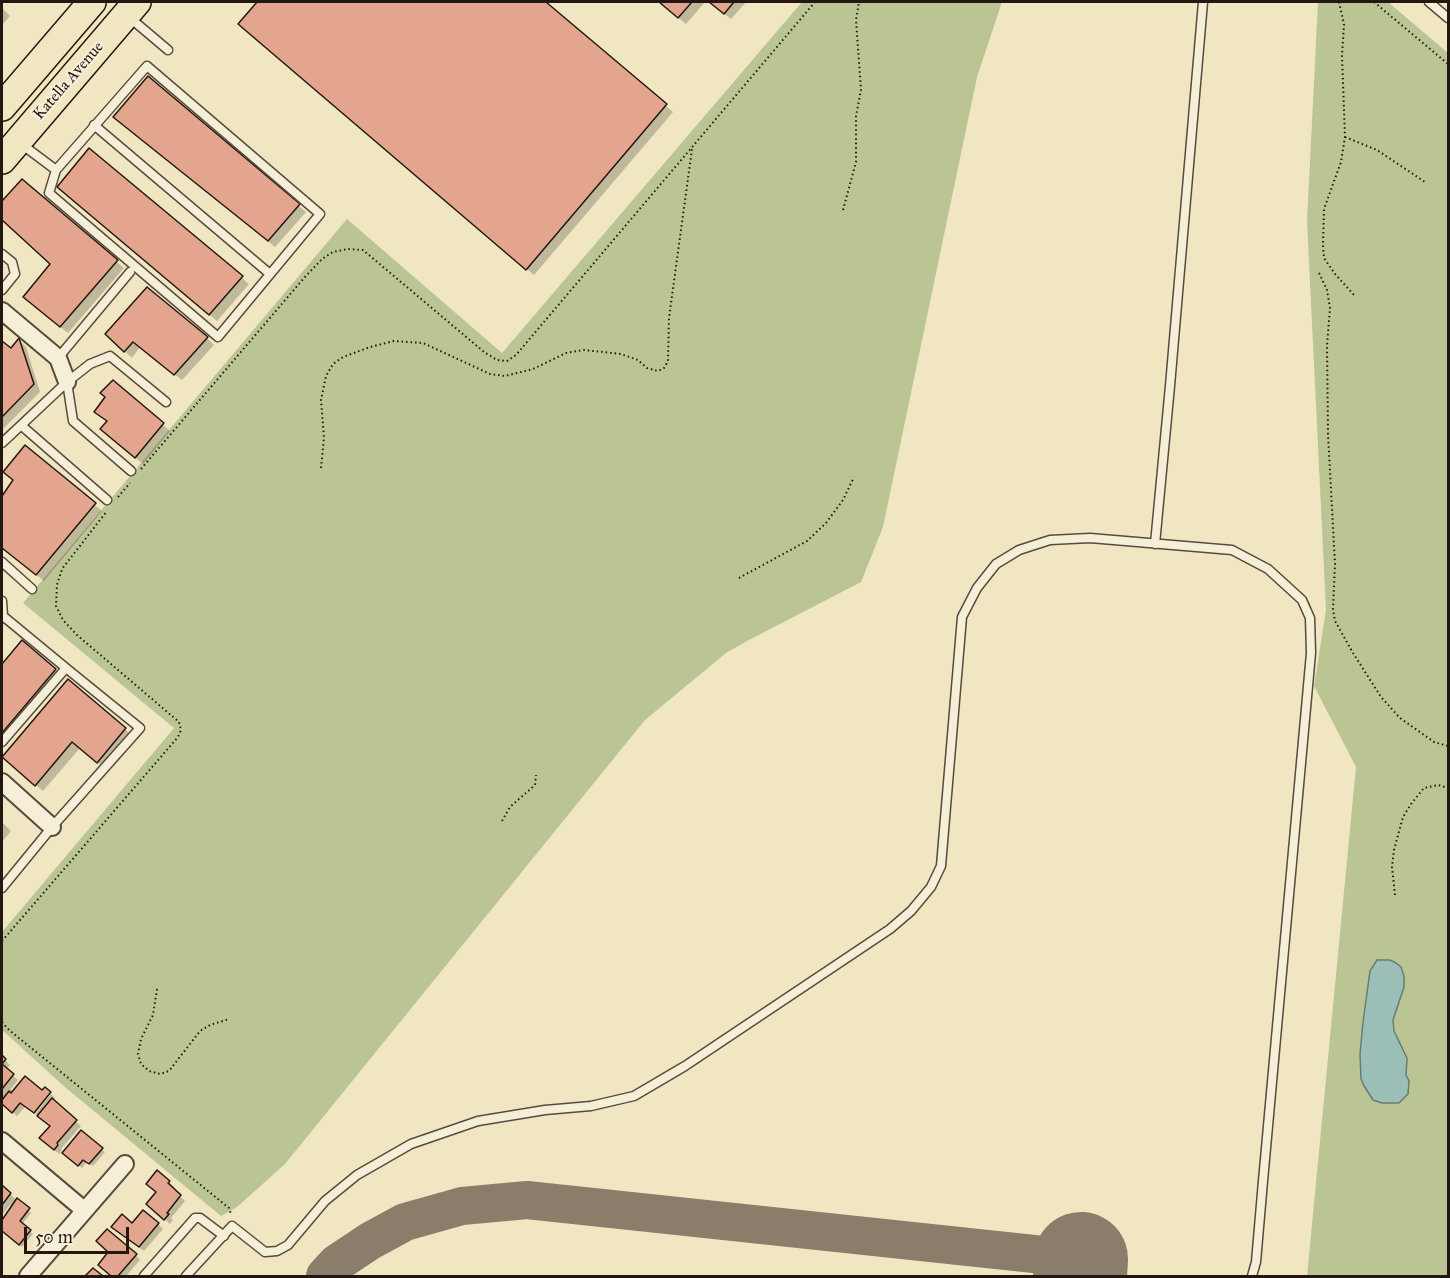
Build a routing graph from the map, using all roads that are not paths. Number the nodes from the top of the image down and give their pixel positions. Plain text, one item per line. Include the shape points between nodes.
1 (92, 2) edge
2 (1203, 2) edge
3 (1429, 2) edge
4 (131, 8) edge
5 (1449, 18) edge
6 (168, 50) dead end
7 (2, 107) edge
8 (94, 125) junction
9 (10, 151) edge
10 (56, 170) junction
11 (2, 254) edge
12 (130, 272) dead end
13 (270, 274) junction
14 (2, 290) edge
15 (2, 310) edge
16 (58, 358) junction
17 (67, 382) junction
18 (166, 402) dead end
19 (22, 426) junction
20 (2, 443) edge
21 (134, 473) road end
22 (111, 503) road end
23 (1155, 544) junction
24 (2, 562) edge
25 (32, 589) dead end
26 (2, 601) edge
27 (2, 617) edge
28 (66, 668) junction
29 (2, 742) edge
30 (2, 782) edge
31 (52, 827) junction
32 (2, 888) edge
33 (2, 1141) edge
34 (125, 1164) dead end
35 (84, 1210) junction
36 (224, 1236) junction
37 (28, 1276) edge
38 (144, 1276) edge
39 (186, 1276) edge
40 (1252, 1276) edge

1 - 7 main road, Katella Avenue
2 - 23 lane
3 - 5 lane
4 - 6 lane
4 - 9 main road, Katella Avenue
8 - 10 lane
8 - 13 lane
8 - 13 lane via 147,66 320,214
9 - 10 lane
10 - 13 lane via 49,193 219,337
11 - 14 lane via 12,262 15,274
12 - 16 lane
15 - 16 street
16 - 17 street
17 - 18 lane via 90,364 110,356
17 - 19 lane
17 - 21 lane via 73,421
19 - 20 lane
19 - 22 lane
23 - 36 lane via 1090,538 1050,540 1019,550 996,564 977,588 962,618 941,866 931,887 890,929 634,1096 591,1106 478,1121 411,1144 357,1175 326,1201 288,1245 277,1251 265,1252 232,1226
23 - 40 lane via 1232,550 1268,569 1302,600 1310,618 1311,653
24 - 25 lane
26 - 27 lane
27 - 28 lane
28 - 29 lane
28 - 31 lane via 140,728
30 - 31 street
31 - 32 lane
33 - 35 street
34 - 35 street
35 - 37 street
36 - 38 lane via 195,1218
36 - 39 lane

